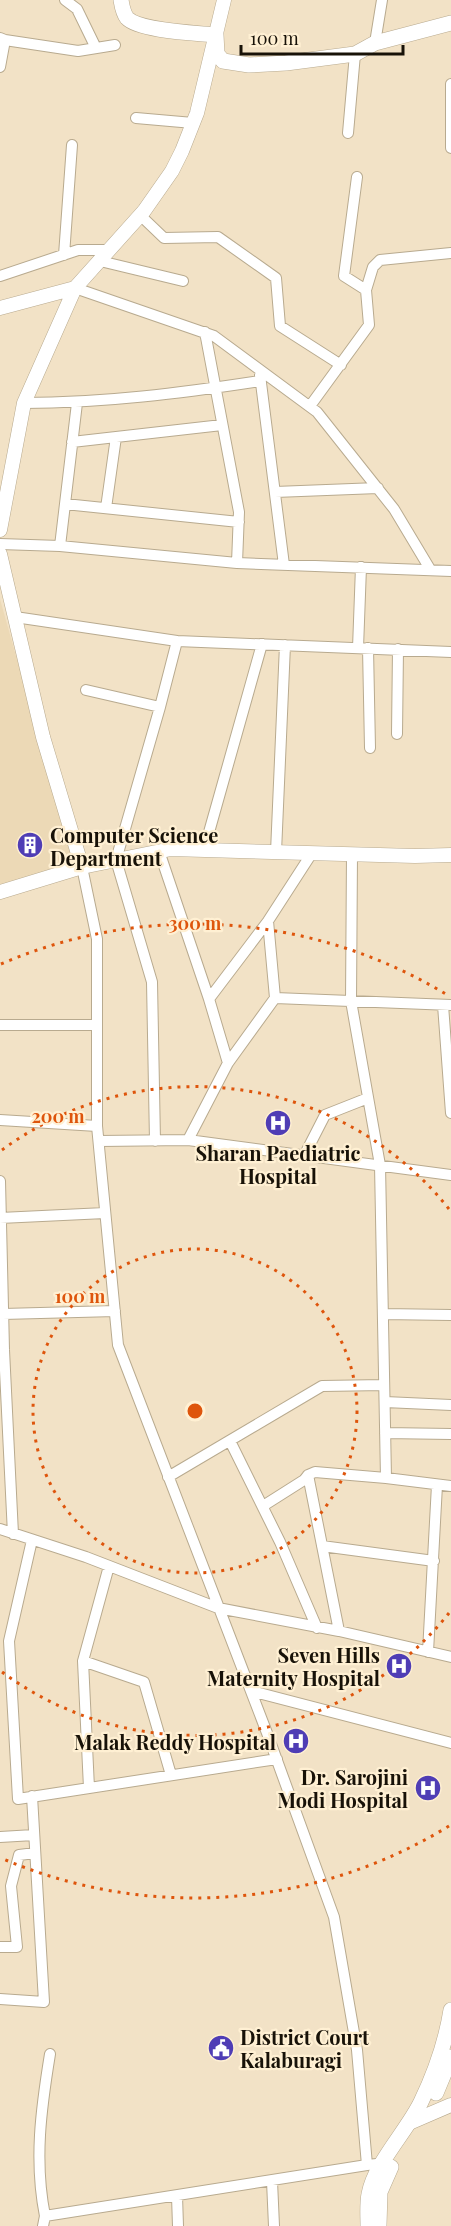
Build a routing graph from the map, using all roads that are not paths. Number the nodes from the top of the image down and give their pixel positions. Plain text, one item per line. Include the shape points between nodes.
1 (65, 0) edge
2 (121, 0) edge
3 (224, 0) edge
4 (382, 0) edge
5 (451, 22) edge
6 (216, 35) junction
7 (2, 39) edge
8 (375, 43) junction
9 (115, 45) dead end
10 (96, 48) junction
11 (355, 54) junction
12 (0, 68) edge
13 (451, 84) edge
14 (136, 118) dead end
15 (193, 123) junction
16 (348, 133) dead end
17 (72, 145) dead end
18 (451, 148) edge
19 (357, 177) dead end
20 (140, 215) junction
21 (451, 253) edge
22 (64, 255) junction
23 (104, 255) junction
24 (0, 276) edge
25 (183, 281) dead end
26 (75, 288) junction
27 (366, 290) junction
28 (0, 308) edge
29 (205, 332) junction
30 (341, 365) junction
31 (259, 368) junction
32 (260, 381) junction
33 (216, 388) junction
34 (24, 403) junction
35 (77, 403) junction
36 (310, 406) junction
37 (222, 425) junction
38 (116, 437) junction
39 (72, 442) junction
40 (378, 488) junction
41 (275, 492) junction
42 (65, 504) junction
43 (106, 508) junction
44 (239, 522) junction
45 (0, 530) edge
46 (0, 544) edge
47 (60, 546) junction
48 (0, 554) edge
49 (237, 563) junction
50 (284, 565) junction
51 (362, 567) junction
52 (430, 569) junction
53 (451, 571) edge
54 (15, 617) junction
55 (177, 641) junction
56 (261, 645) junction
57 (285, 645) junction
58 (363, 648) junction
59 (398, 649) junction
60 (451, 652) edge
61 (86, 690) dead end
62 (160, 707) junction
63 (397, 734) dead end
64 (370, 748) dead end
65 (204, 850) junction
66 (159, 851) junction
67 (276, 852) junction
68 (312, 853) junction
69 (352, 854) junction
70 (451, 855) edge
71 (116, 860) junction
72 (82, 867) junction
73 (0, 892) edge
74 (268, 921) junction
75 (275, 998) junction
76 (209, 999) junction
77 (351, 1001) junction
78 (447, 1005) edge
79 (0, 1025) edge
80 (98, 1025) junction
81 (228, 1063) junction
82 (368, 1098) junction
83 (451, 1113) edge
84 (0, 1120) edge
85 (97, 1126) junction
86 (188, 1140) junction
87 (99, 1141) junction
88 (156, 1141) junction
89 (304, 1156) junction
90 (380, 1166) junction
91 (451, 1175) edge
92 (0, 1181) edge
93 (105, 1213) junction
94 (0, 1218) edge
95 (115, 1311) junction
96 (3, 1314) junction
97 (383, 1314) junction
98 (451, 1316) edge
99 (384, 1386) junction
100 (385, 1402) junction
101 (451, 1405) edge
102 (386, 1433) junction
103 (451, 1434) edge
104 (230, 1441) junction
105 (308, 1475) junction
106 (168, 1477) junction
107 (386, 1478) junction
108 (437, 1485) junction
109 (451, 1486) edge
110 (262, 1506) junction
111 (0, 1529) edge
112 (13, 1534) junction
113 (32, 1540) junction
114 (322, 1546) junction
115 (434, 1561) junction
116 (109, 1566) junction
117 (218, 1608) junction
118 (317, 1628) junction
119 (339, 1631) junction
120 (428, 1652) junction
121 (451, 1657) edge
122 (83, 1661) junction
123 (251, 1691) junction
124 (451, 1743) edge
125 (277, 1759) junction
126 (171, 1775) junction
127 (89, 1788) junction
128 (32, 1796) junction
129 (34, 1835) junction
130 (0, 1838) edge
131 (35, 1853) junction
132 (0, 1947) edge
133 (0, 2000) edge
134 (451, 2010) edge
135 (50, 2054) dead end
136 (451, 2057) edge
137 (451, 2105) edge
138 (417, 2121) junction
139 (381, 2164) junction
140 (272, 2181) junction
141 (177, 2196) junction
142 (44, 2221) edge
143 (178, 2226) edge
144 (274, 2226) edge
145 (368, 2226) edge
146 (379, 2226) edge

1 - 10 street via 77,9
2 - 6 main road via 123,12 138,24
3 - 6 street
4 - 8 street
5 - 8 main road
6 - 11 main road via 217,54 234,64 285,63
6 - 15 street
7 - 10 street via 78,51
7 - 12 street
8 - 11 main road
9 - 10 street
11 - 16 street
13 - 18 street
14 - 15 street
15 - 20 street via 172,171
17 - 22 street
19 - 27 street via 344,276
20 - 23 street
20 - 30 street via 164,238 218,237 276,279 280,327
21 - 27 street via 380,260 372,267
22 - 23 street via 78,250
22 - 24 street
23 - 25 street
23 - 26 street
26 - 28 street
26 - 29 street
26 - 34 street
27 - 30 street via 369,325
29 - 31 street
29 - 33 street
30 - 36 street
31 - 32 street
31 - 36 street
32 - 33 street
32 - 41 street
33 - 35 street
33 - 37 street
34 - 35 street
34 - 45 street
35 - 39 street
36 - 40 street
37 - 38 street
37 - 44 street
38 - 39 street
38 - 43 street
39 - 42 street
40 - 41 street
40 - 52 street
41 - 50 street
42 - 43 street
42 - 47 street
43 - 44 street
44 - 49 street
46 - 47 street
47 - 49 street
48 - 54 street
49 - 50 street
50 - 51 street
51 - 52 street
51 - 58 street
52 - 53 street
54 - 55 street
54 - 72 street via 43,737
55 - 56 street
55 - 62 street
56 - 57 street
56 - 65 street
57 - 58 street
57 - 67 street
58 - 59 street
58 - 64 street
59 - 60 street
59 - 63 street
61 - 62 street
62 - 71 street
65 - 66 street
65 - 67 street
66 - 71 street
66 - 76 street
67 - 68 street
68 - 69 street
68 - 74 street
69 - 70 street
69 - 77 street
71 - 72 street
71 - 88 street via 152,982
72 - 73 street
72 - 80 street via 98,939
74 - 75 street
74 - 76 street
75 - 77 street
75 - 81 street
76 - 81 street
77 - 78 street
77 - 82 street
78 - 83 street
79 - 80 street
80 - 85 street
81 - 86 street
82 - 89 street via 325,1115
82 - 90 street
84 - 85 street
85 - 87 street
86 - 88 street
86 - 89 street
87 - 88 street
87 - 93 street
89 - 90 street
90 - 91 street
90 - 97 street
92 - 94 street
93 - 94 street
93 - 95 street
94 - 96 street
95 - 96 street
95 - 106 street via 118,1345
96 - 112 street
97 - 98 street
97 - 99 street
99 - 100 street
99 - 104 street via 322,1386
100 - 101 street
100 - 102 street
102 - 103 street
102 - 107 street
104 - 106 street
104 - 110 street
105 - 107 street via 315,1472
105 - 110 street
105 - 114 street
106 - 117 street
107 - 108 street
108 - 109 street
108 - 115 street
110 - 118 street
111 - 112 street
112 - 113 street
113 - 116 street
113 - 128 street via 9,1641 18,1799
114 - 115 street
114 - 119 street
115 - 120 street
116 - 117 street
116 - 122 street
117 - 118 street
117 - 123 street
118 - 119 street
119 - 120 street
120 - 121 street
122 - 126 street via 144,1682
122 - 127 street
123 - 124 street
123 - 125 street
125 - 126 street
125 - 139 street via 334,1917
126 - 127 street
127 - 128 street
128 - 129 street
129 - 130 street
129 - 131 street
131 - 132 street via 19,1855 11,1886 17,1947
131 - 133 street via 44,2002
134 - 138 main road
135 - 142 street via 40,2124 39,2180
136 - 138 main road
137 - 138 street
138 - 139 main road
139 - 140 street
139 - 145 main road via 369,2192
139 - 146 main road
140 - 141 street
140 - 144 street
141 - 142 street
141 - 143 street

